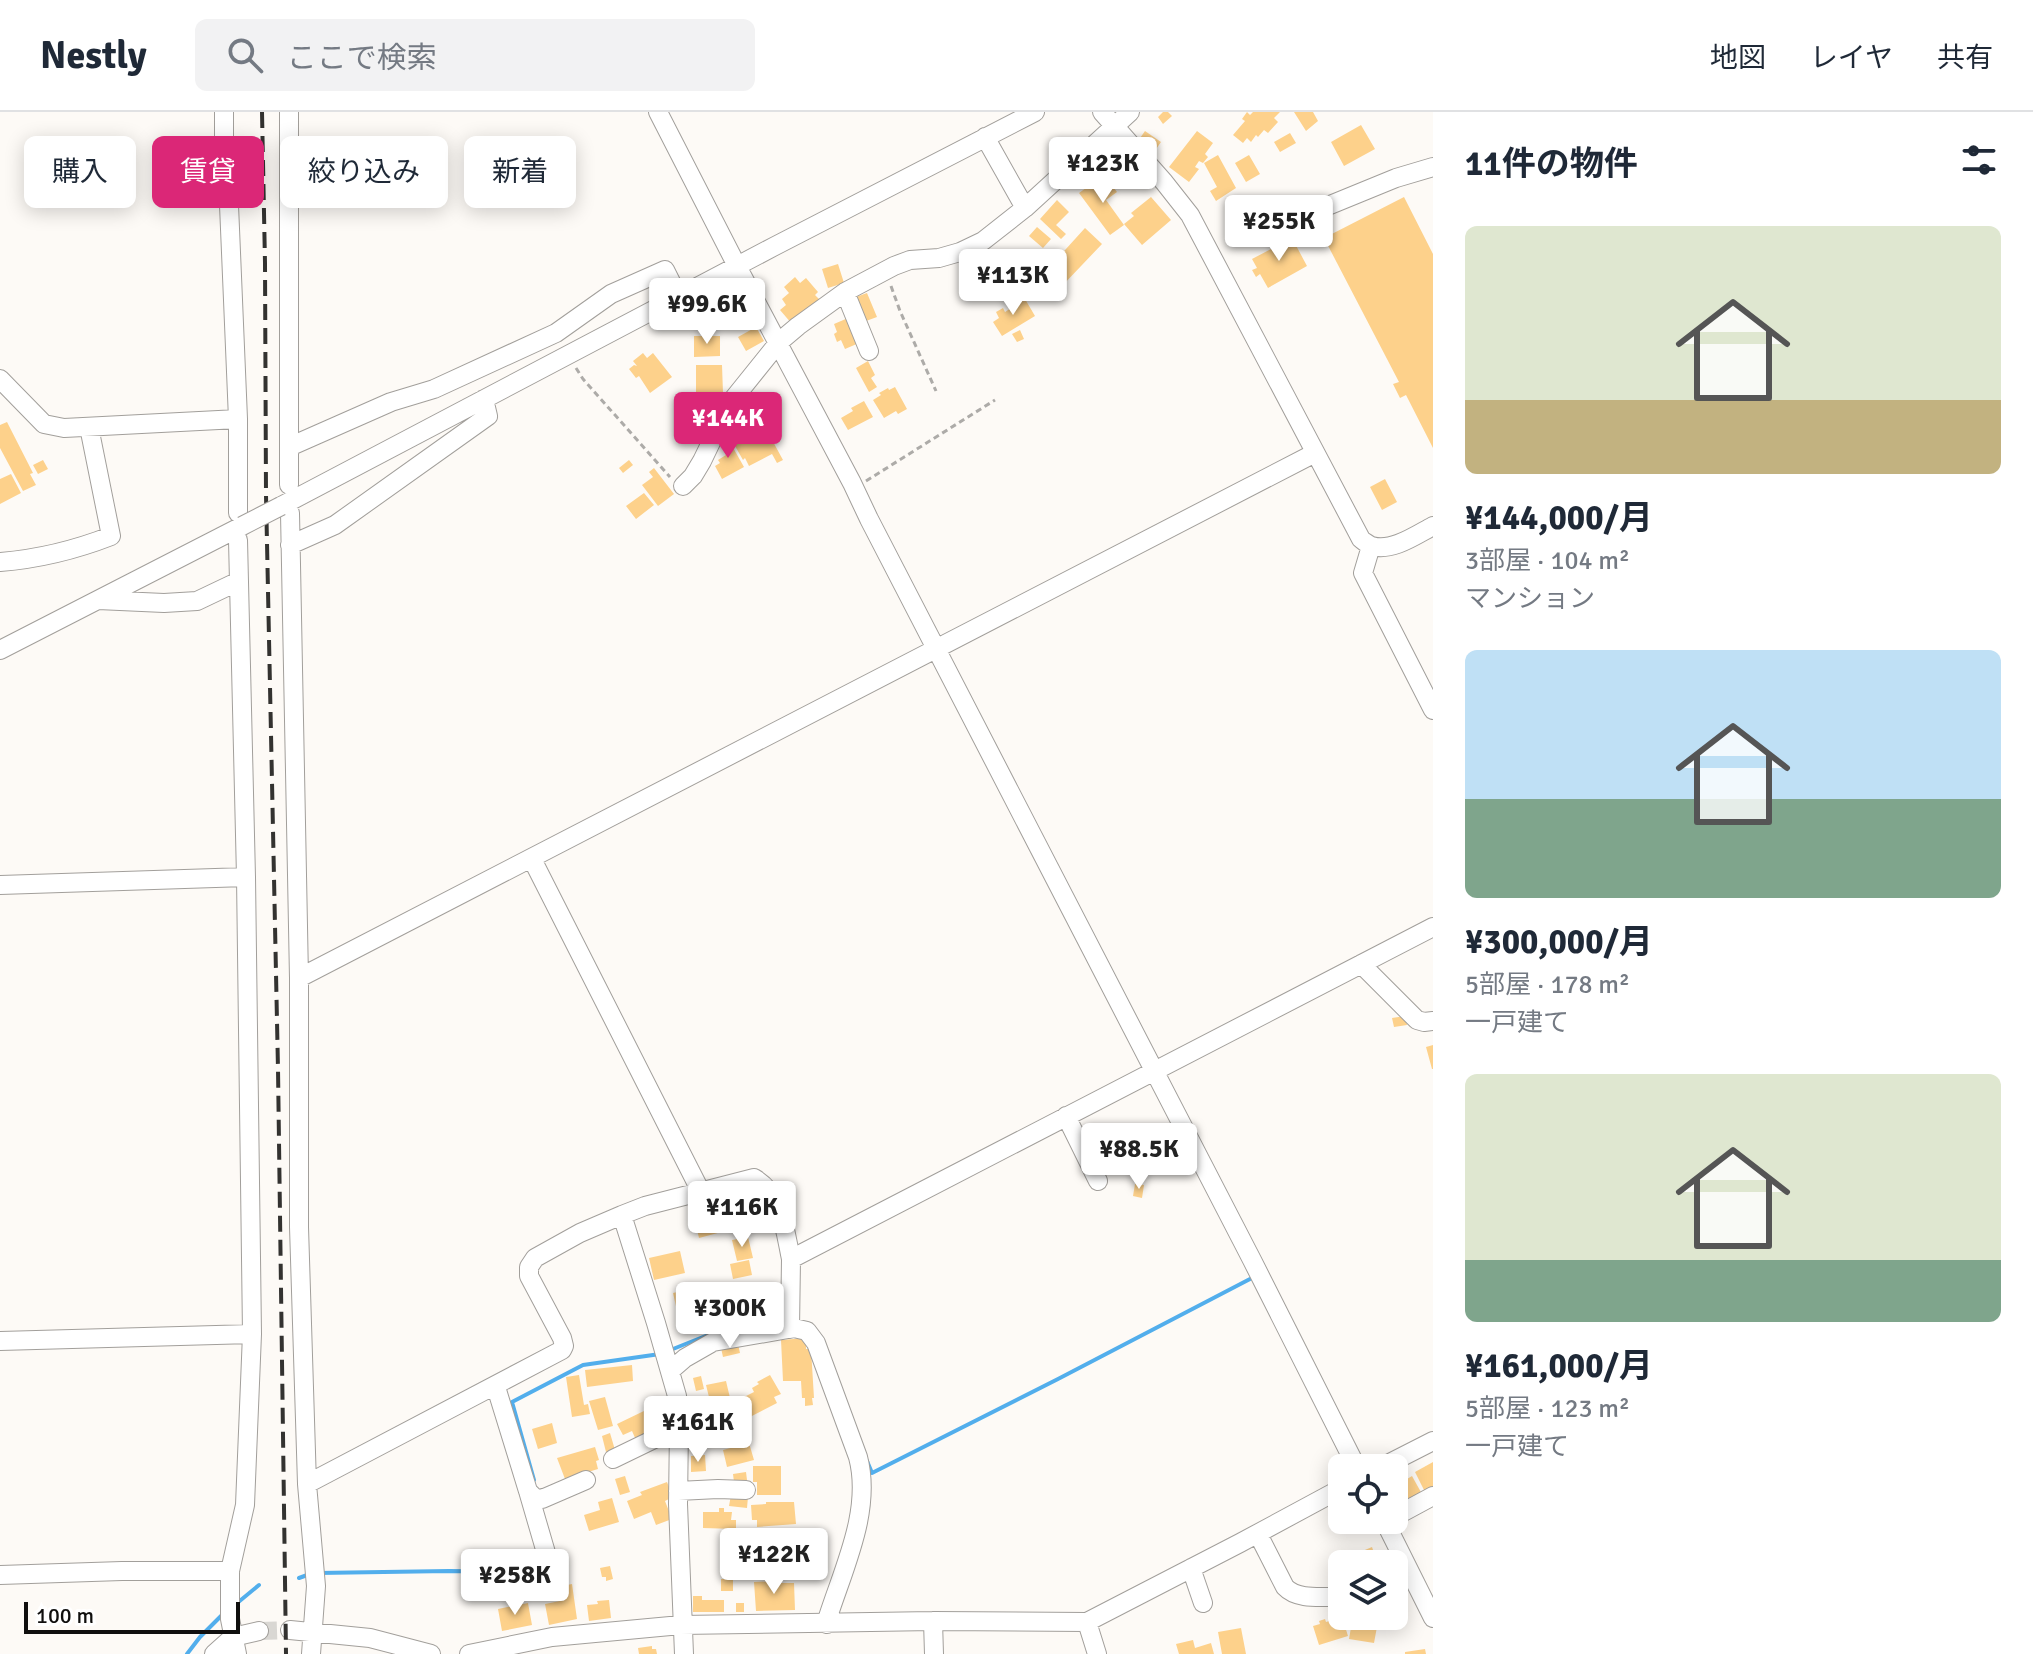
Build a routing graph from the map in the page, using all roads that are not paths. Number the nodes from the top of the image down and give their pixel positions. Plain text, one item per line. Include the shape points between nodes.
1 (224, 112) edge
2 (289, 112) edge
3 (658, 112) edge
4 (1035, 112) edge
5 (1102, 112) edge
6 (1130, 112) edge
7 (1114, 128) junction
8 (985, 137) junction
9 (1433, 167) edge
10 (1025, 208) junction
11 (1268, 221) dead end
12 (737, 266) junction
13 (845, 292) junction
14 (678, 296) junction
15 (779, 342) junction
16 (869, 351) dead end
17 (0, 379) edge
18 (484, 399) junction
19 (238, 419) junction
20 (89, 427) junction
21 (289, 447) junction
22 (1315, 453) junction
23 (289, 485) dead end
24 (683, 486) road end
25 (286, 510) junction
26 (239, 526) junction
27 (1433, 526) edge
28 (290, 545) junction
29 (1371, 546) junction
30 (0, 562) edge
31 (239, 581) junction
32 (97, 600) junction
33 (936, 648) junction
34 (0, 650) edge
35 (1433, 710) edge
36 (532, 859) junction
37 (246, 877) junction
38 (0, 885) edge
39 (1433, 927) edge
40 (1361, 964) junction
41 (299, 978) junction
42 (1433, 1021) edge
43 (1154, 1070) junction
44 (1066, 1116) junction
45 (1098, 1181) dead end
46 (701, 1192) junction
47 (622, 1215) junction
48 (791, 1259) junction
49 (790, 1329) junction
50 (252, 1334) junction
51 (0, 1341) edge
52 (666, 1358) junction
53 (496, 1387) junction
54 (679, 1427) junction
55 (1433, 1441) edge
56 (1350, 1454) edge
57 (1407, 1454) edge
58 (613, 1459) dead end
59 (586, 1480) dead end
60 (307, 1484) junction
61 (746, 1490) dead end
62 (528, 1491) junction
63 (678, 1491) junction
64 (1328, 1496) edge
65 (1433, 1496) edge
66 (1411, 1507) junction
67 (1408, 1509) edge
68 (1433, 1512) edge
69 (1258, 1534) junction
70 (1394, 1534) edge
71 (549, 1563) dead end
72 (1191, 1568) junction
73 (230, 1571) junction
74 (0, 1575) edge
75 (1328, 1596) edge
76 (1203, 1603) dead end
77 (1433, 1618) edge
78 (933, 1621) junction
79 (1087, 1622) junction
80 (827, 1624) junction
81 (681, 1625) junction
82 (290, 1630) tunnel mouth
83 (259, 1631) tunnel mouth
84 (312, 1631) junction
85 (234, 1637) edge
86 (214, 1654) edge
87 (311, 1654) edge
88 (431, 1654) edge
89 (469, 1654) edge
90 (684, 1654) edge
91 (934, 1654) edge
92 (1097, 1654) edge

1 - 19 street
2 - 21 street
3 - 12 street
4 - 8 street
5 - 7 street
6 - 7 street
7 - 10 street
7 - 22 street via 1190,215
8 - 10 street
8 - 12 street
9 - 11 street via 1330,205
10 - 13 street via 960,252 910,260
12 - 14 street
12 - 15 street
13 - 15 street
13 - 16 street
14 - 18 street
14 - 21 street via 665,270 611,294 556,333
15 - 24 street via 730,403 702,461
15 - 33 street
17 - 20 street via 44,424
18 - 25 street
18 - 28 street via 488,416 335,525
19 - 20 street
19 - 26 street
20 - 30 street via 111,536 30,560
21 - 23 street
22 - 29 street via 1354,528
22 - 33 street
25 - 26 street, bridge
25 - 28 street
26 - 31 street
26 - 32 street
27 - 29 street via 1395,544
28 - 41 street
29 - 35 street via 1363,573
31 - 32 street via 197,601
31 - 37 street
32 - 34 street
33 - 36 street
33 - 43 street
36 - 41 street
36 - 46 street
37 - 38 street
37 - 50 street
39 - 40 street
40 - 42 street via 1417,1020
40 - 43 street
41 - 60 street
43 - 44 street
43 - 56 street
44 - 45 street
44 - 48 street
46 - 47 street
46 - 48 street via 759,1181 777,1204
47 - 52 street
47 - 53 street via 535,1258 529,1276 564,1346 557,1355
48 - 49 street
49 - 52 street via 713,1342 685,1358
49 - 80 street via 807,1331 816,1343 862,1471 860,1519
50 - 51 street
50 - 73 street via 245,1505
52 - 54 street
53 - 60 street
53 - 62 street
54 - 58 street
54 - 63 street
55 - 57 street
59 - 62 street via 542,1499
60 - 84 street via 316,1586
61 - 63 street
62 - 71 street
63 - 81 street
64 - 69 street
65 - 66 street
66 - 67 street
66 - 68 street
69 - 72 street
69 - 75 street via 1290,1593
70 - 77 street
72 - 76 street
72 - 79 street
73 - 74 street
73 - 85 street
78 - 79 street
78 - 80 street
78 - 91 street
79 - 92 street
80 - 81 street
81 - 89 street via 552,1637
81 - 90 street
82 - 84 street
83 - 85 street
84 - 87 street
84 - 88 street via 370,1638
85 - 86 street

